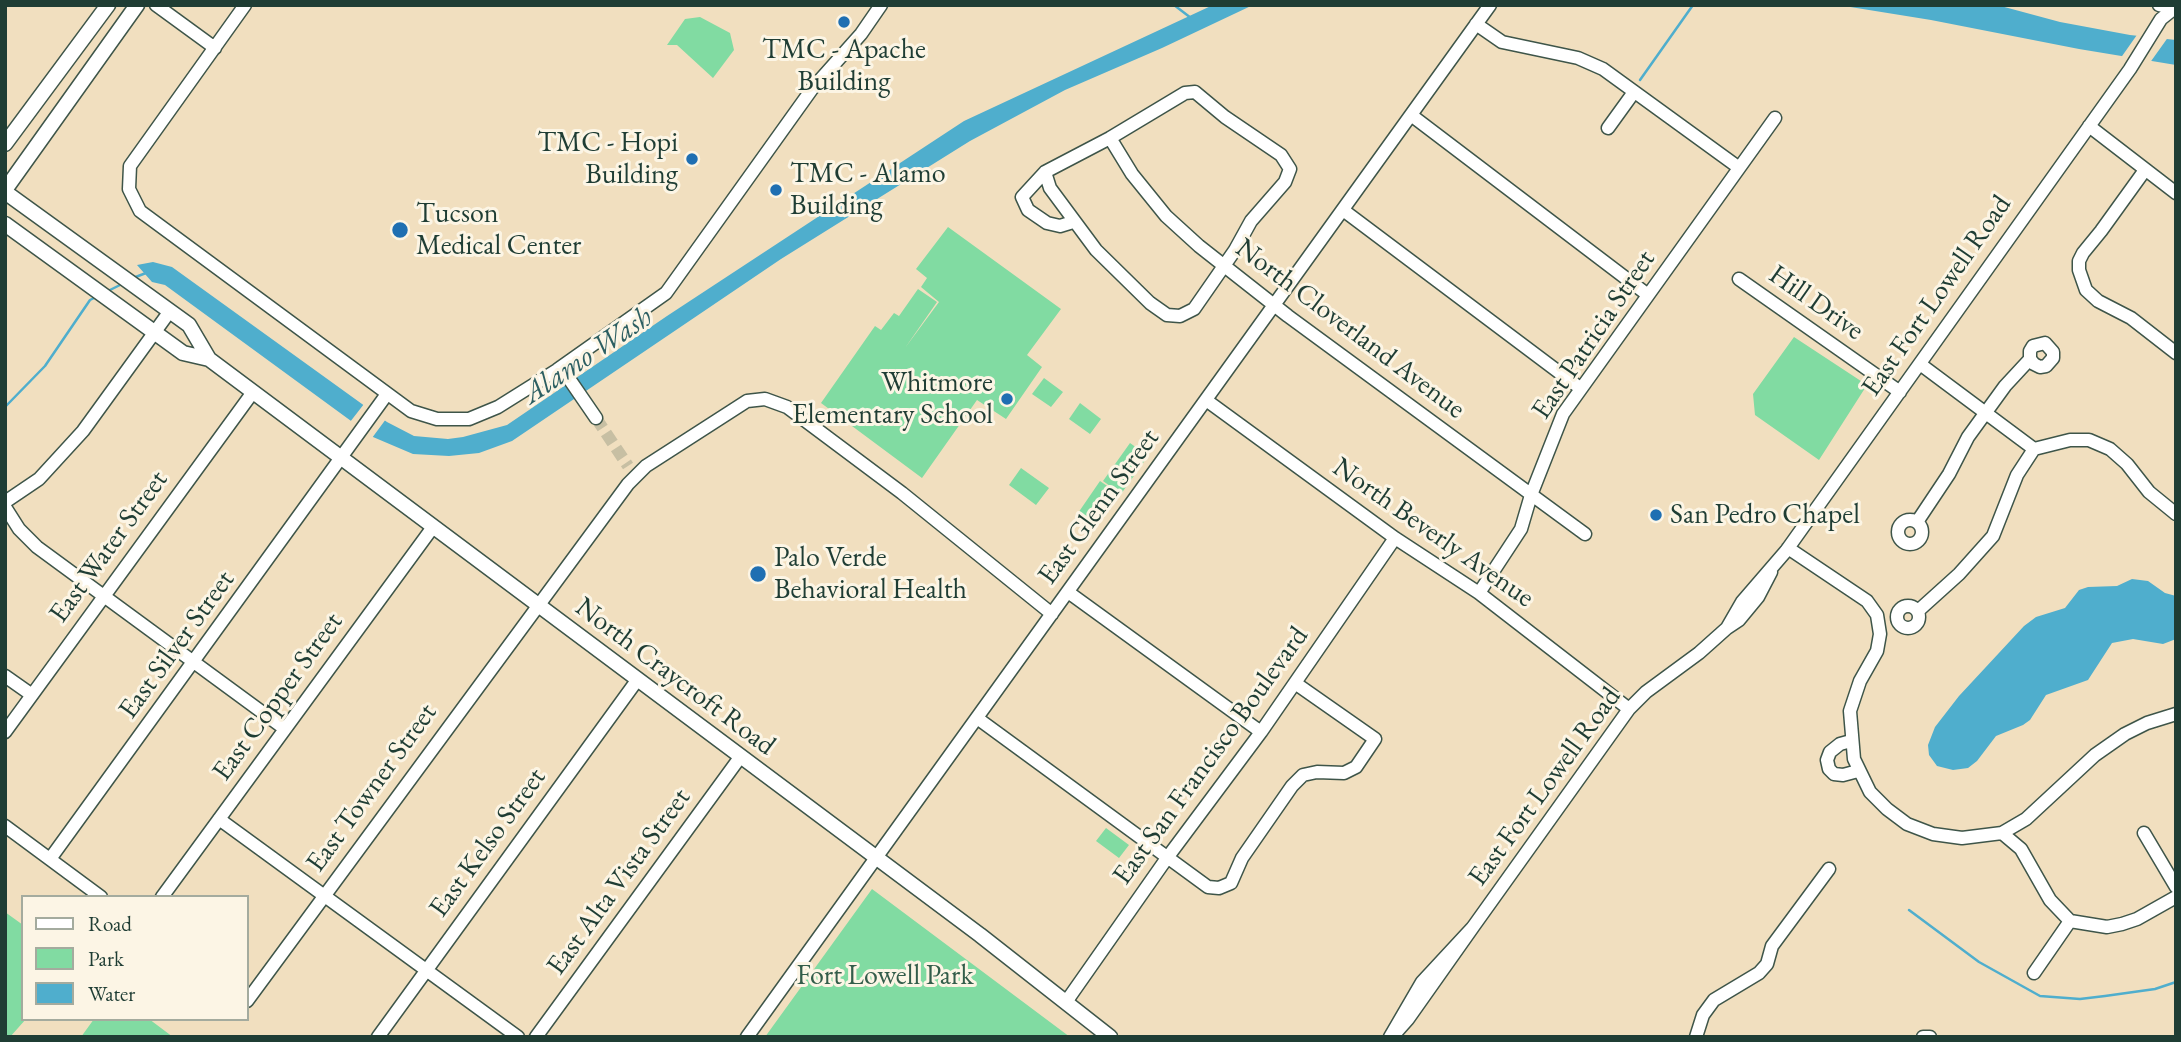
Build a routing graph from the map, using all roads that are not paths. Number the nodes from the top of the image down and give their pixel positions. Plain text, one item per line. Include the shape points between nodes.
1 (108, 5) edge
2 (137, 5) edge
3 (156, 5) edge
4 (245, 5) edge
5 (881, 5) edge
6 (1490, 5) edge
7 (2159, 5) edge
8 (2174, 8) edge
9 (1476, 24) junction
10 (215, 48) junction
11 (1634, 92) junction
12 (1411, 115) junction
13 (1775, 118) dead end
14 (2089, 126) junction
15 (1608, 128) dead end
16 (1110, 138) junction
17 (5, 144) edge
18 (1738, 167) junction
19 (2145, 170) junction
20 (1045, 172) junction
21 (5, 191) edge
22 (2176, 193) edge
23 (1343, 210) junction
24 (1073, 222) junction
25 (5, 224) edge
26 (1224, 266) junction
27 (1739, 279) dead end
28 (1648, 295) junction
29 (1274, 306) junction
30 (170, 312) junction
31 (155, 333) junction
32 (2176, 353) edge
33 (209, 359) junction
34 (2030, 359) dead end
35 (1920, 364) junction
36 (564, 372) junction
37 (1580, 388) junction
38 (253, 392) junction
39 (1900, 392) junction
40 (387, 394) junction
41 (1206, 400) junction
42 (1987, 412) junction
43 (596, 418) tunnel mouth
44 (2034, 449) junction
45 (341, 458) junction
46 (1531, 495) junction
47 (5, 505) edge
48 (2176, 514) edge
49 (1917, 522) dead end
50 (433, 527) junction
51 (1585, 534) dead end
52 (1395, 538) junction
53 (1788, 548) junction
54 (1068, 592) junction
55 (1479, 593) junction
56 (104, 597) junction
57 (537, 604) junction
58 (1918, 611) dead end
59 (1052, 614) junction
60 (194, 662) junction
61 (5, 676) edge
62 (638, 679) junction
63 (1295, 683) junction
64 (32, 695) junction
65 (1629, 709) junction
66 (2176, 714) edge
67 (977, 718) junction
68 (285, 729) junction
69 (5, 732) edge
70 (1261, 732) junction
71 (1851, 741) junction
72 (741, 756) junction
73 (1858, 771) junction
74 (219, 819) junction
75 (5, 826) edge
76 (2002, 833) junction
77 (2144, 833) dead end
78 (877, 858) junction
79 (1167, 858) junction
80 (50, 859) junction
81 (1829, 869) dead end
82 (2176, 887) edge
83 (99, 895) edge
84 (163, 895) edge
85 (324, 895) junction
86 (2176, 897) edge
87 (2070, 921) junction
88 (426, 969) junction
89 (2034, 973) dead end
90 (248, 1000) edge
91 (1066, 1002) junction
92 (377, 1037) edge
93 (518, 1037) edge
94 (536, 1037) edge
95 (747, 1037) edge
96 (1110, 1037) edge
97 (1391, 1037) edge
98 (1696, 1037) edge
99 (1923, 1037) edge
100 (1930, 1037) edge

1 - 17 main road
2 - 21 main road
3 - 10 street
4 - 10 street
5 - 36 street via 811,89 666,293
6 - 9 street, East Glenn Street
7 - 8 street
8 - 14 street, East Fort Lowell Road via 2144,43
9 - 11 street via 1502,42 1603,69
9 - 12 street, East Glenn Street
10 - 40 street via 130,166 129,190 140,211
11 - 15 street
11 - 18 street
12 - 23 street, East Glenn Street
12 - 28 street
13 - 18 street, East Patricia Street
14 - 19 street
14 - 35 street, East Fort Lowell Road
16 - 20 street
16 - 26 street, North Cloverland Avenue via 1166,216
16 - 26 street via 1185,93 1195,92 1281,155 1290,169 1285,182 1251,221
18 - 28 street, East Patricia Street
19 - 22 street
19 - 32 street via 2083,253 2078,270 2098,301 2131,318
20 - 24 street
20 - 24 street via 1022,197 1028,210 1047,223
21 - 30 main road, North Craycroft Road
23 - 29 street, East Glenn Street
23 - 37 street
24 - 26 street via 1096,250 1167,315 1180,316 1194,309
25 - 31 main road, North Craycroft Road
26 - 29 street, North Cloverland Avenue
27 - 39 street, Hill Drive
28 - 37 street, East Patricia Street
29 - 41 street, East Glenn Street
29 - 46 street, North Cloverland Avenue
30 - 31 street
30 - 33 main road, North Craycroft Road via 189,325
31 - 33 main road, North Craycroft Road via 183,354
31 - 47 street via 83,431 39,479
33 - 38 main road, North Craycroft Road
34 - 42 street
35 - 39 street, East Fort Lowell Road
35 - 42 street
36 - 40 street via 469,419 437,419 411,411
36 - 43 street
37 - 46 street, East Patricia Street via 1563,414
38 - 45 main road, North Craycroft Road
38 - 56 street, East Water Street
39 - 53 street, East Fort Lowell Road
40 - 45 street, East Silver Street
41 - 52 street, North Beverly Avenue
41 - 54 street, East Glenn Street
42 - 44 street
42 - 49 street
44 - 48 street via 2089,440 2110,449
44 - 58 street via 2017,475 1993,537
45 - 50 main road, North Craycroft Road
45 - 60 street, East Silver Street
46 - 51 street, North Cloverland Avenue
46 - 55 street, East Patricia Street via 1521,529
47 - 56 street via 30,542
50 - 57 main road, North Craycroft Road
50 - 68 street, East Copper Street
52 - 55 street, North Beverly Avenue
52 - 63 street, East San Francisco Boulevard
53 - 65 street, East Fort Lowell Road via 1742,602 1727,628
53 - 71 street via 1867,601 1877,615 1877,651 1850,711
54 - 59 street, East Glenn Street
54 - 70 street
55 - 65 street, North Beverly Avenue
56 - 60 street
56 - 64 street, East Water Street
57 - 59 street, East Towner Street via 621,492 631,471 747,401 765,399 787,407 824,434
57 - 62 main road, North Craycroft Road
57 - 85 street, East Towner Street
59 - 67 street, East Glenn Street
60 - 68 street
60 - 80 street, East Silver Street
61 - 64 street
62 - 72 main road, North Craycroft Road
62 - 88 street, East Kelso Street
63 - 70 street, East San Francisco Boulevard
63 - 79 street via 1376,739 1356,767 1344,773 1303,775 1242,858 1231,883 1208,887
64 - 69 street, East Water Street
65 - 97 street, East Fort Lowell Road
66 - 76 street via 2147,723 2105,748 2026,819
67 - 78 street, East Glenn Street
67 - 79 street
68 - 74 street, East Copper Street
70 - 79 street, East San Francisco Boulevard
71 - 73 street
71 - 73 street via 1830,751 1829,769 1843,775
72 - 78 main road, North Craycroft Road
72 - 94 street, East Alta Vista Street
73 - 76 street via 1870,792 1907,824 1962,838
74 - 84 street, East Copper Street
74 - 85 street
75 - 80 street
76 - 87 street via 2021,849 2050,900
77 - 82 street
78 - 91 main road, North Craycroft Road
78 - 95 street, East Glenn Street
79 - 91 street, East San Francisco Boulevard
80 - 83 street
81 - 98 street via 1772,946 1767,964 1714,1000
85 - 88 street
85 - 90 street, East Towner Street
86 - 87 street via 2122,924 2095,926
87 - 89 street
88 - 92 street, East Kelso Street
88 - 93 street
91 - 96 main road, North Craycroft Road
99 - 100 street

